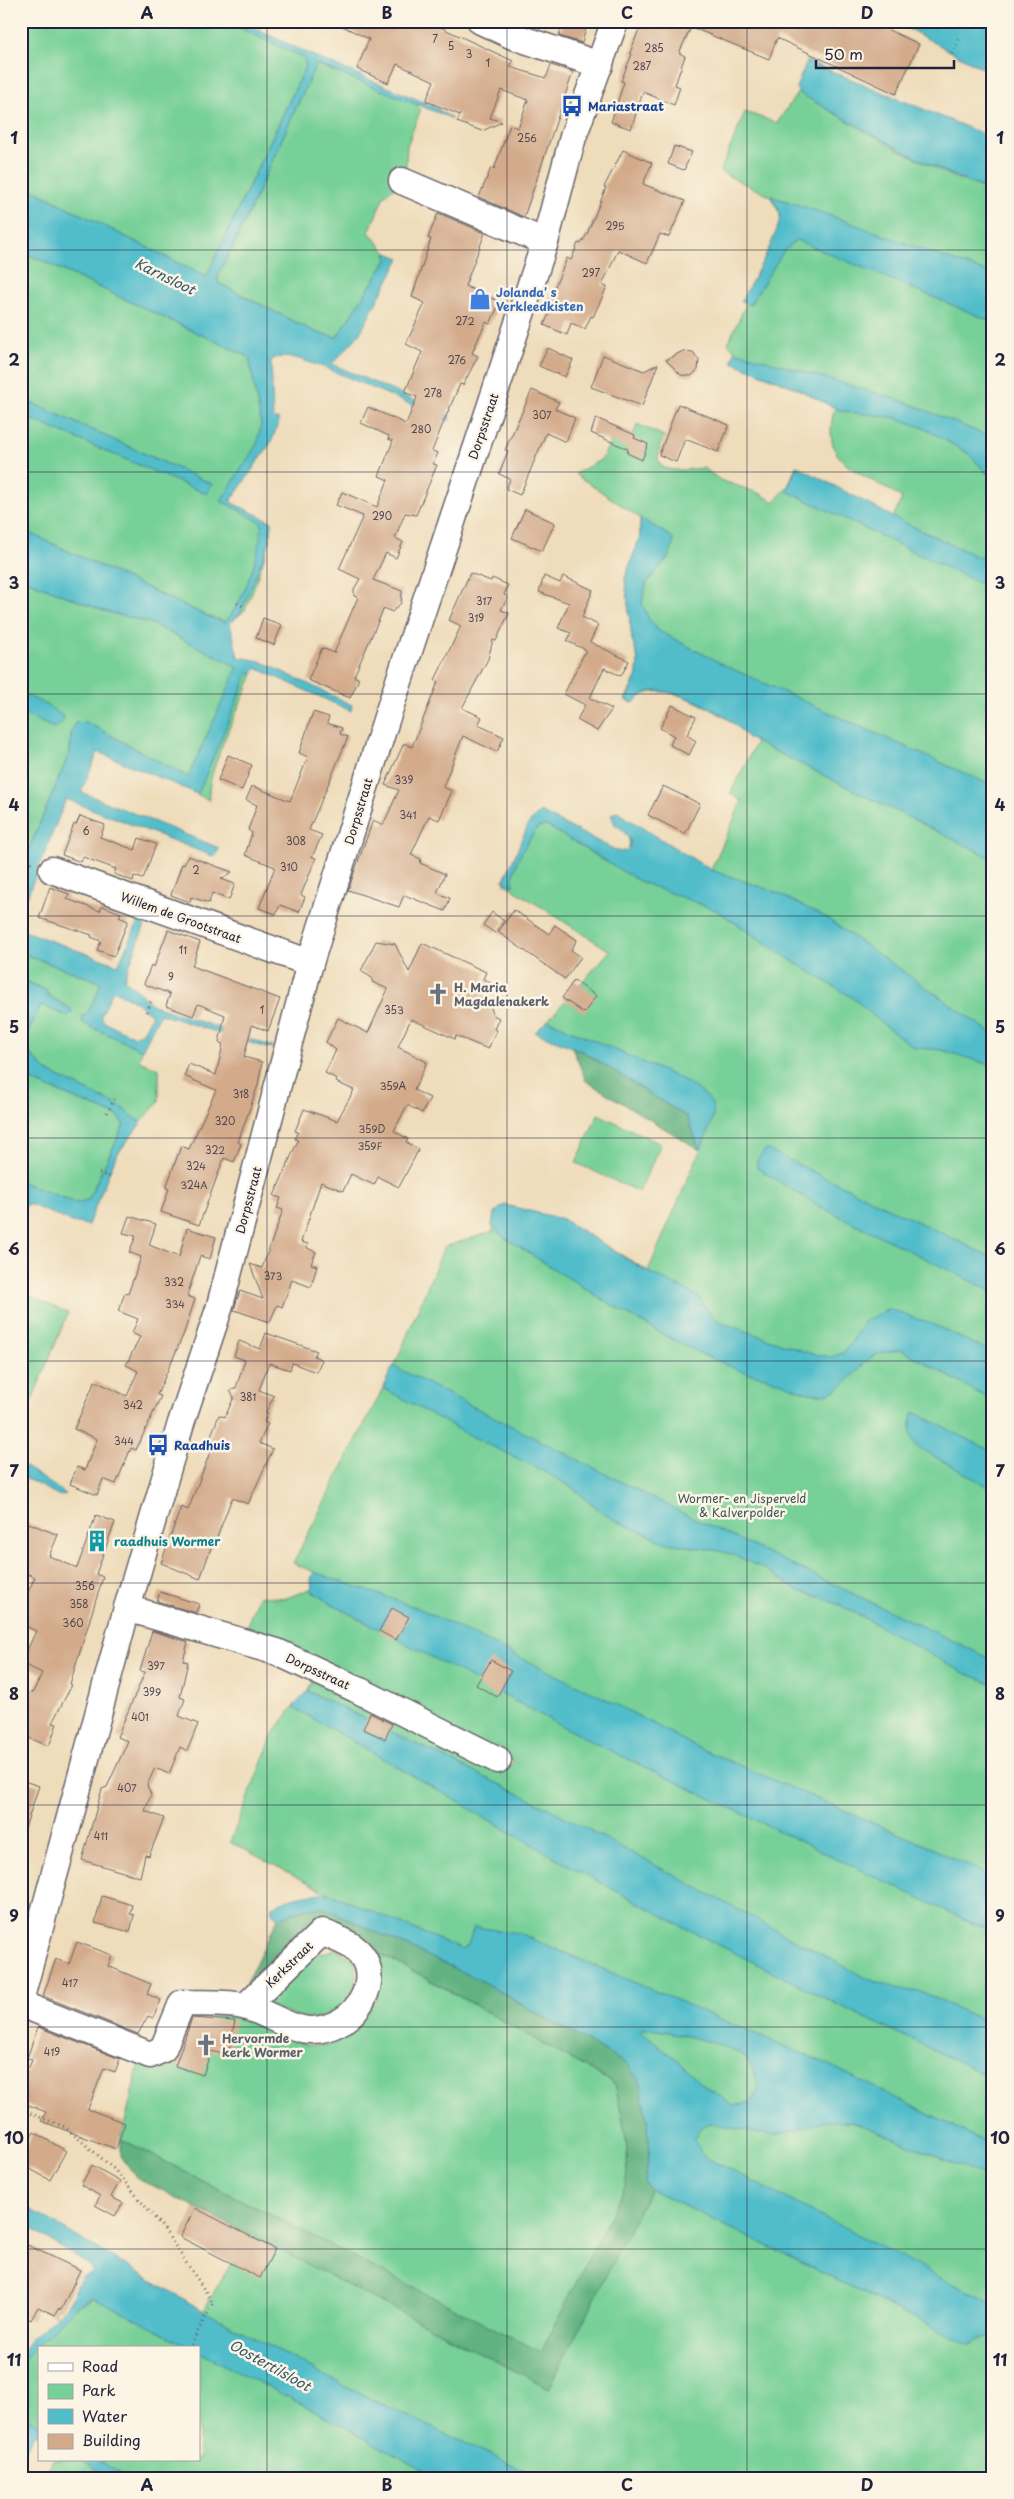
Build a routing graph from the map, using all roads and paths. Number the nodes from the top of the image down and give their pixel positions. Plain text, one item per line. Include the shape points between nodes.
1 (481, 21) edge
2 (615, 21) edge
3 (959, 39) dead end
4 (952, 54) dead end
5 (600, 64) junction
6 (402, 182) dead end
7 (545, 242) junction
8 (237, 603) dead end
9 (245, 607) dead end
10 (52, 870) dead end
11 (310, 963) junction
12 (151, 1001) dead end
13 (147, 1012) dead end
14 (114, 1099) dead end
15 (107, 1113) dead end
16 (99, 1172) dead end
17 (110, 1177) dead end
18 (127, 1608) junction
19 (498, 1760) dead end
20 (21, 1997) edge
21 (21, 2004) edge
22 (246, 2006) junction
23 (21, 2110) edge
24 (190, 2346) edge

1 - 5 street via 513,36
2 - 5 street, Dorpsstraat
3 - 4 path
5 - 7 street, Dorpsstraat via 573,137
6 - 7 street
7 - 11 street, Dorpsstraat via 395,692
8 - 9 path
10 - 11 street, Willem de Grootstraat
11 - 18 street, Dorpsstraat via 219,1309 181,1423
12 - 13 path
14 - 15 path
16 - 17 path
18 - 19 street, Dorpsstraat via 277,1652
18 - 20 street, Dorpsstraat
21 - 22 street, Kerkstraat via 150,2055 164,2050 182,2003
22 - 22 street, Kerkstraat via 294,2028 317,2030 339,2023 364,2001 367,1967 353,1948 322,1932
23 - 24 path via 66,2127 114,2169 164,2229 213,2303

